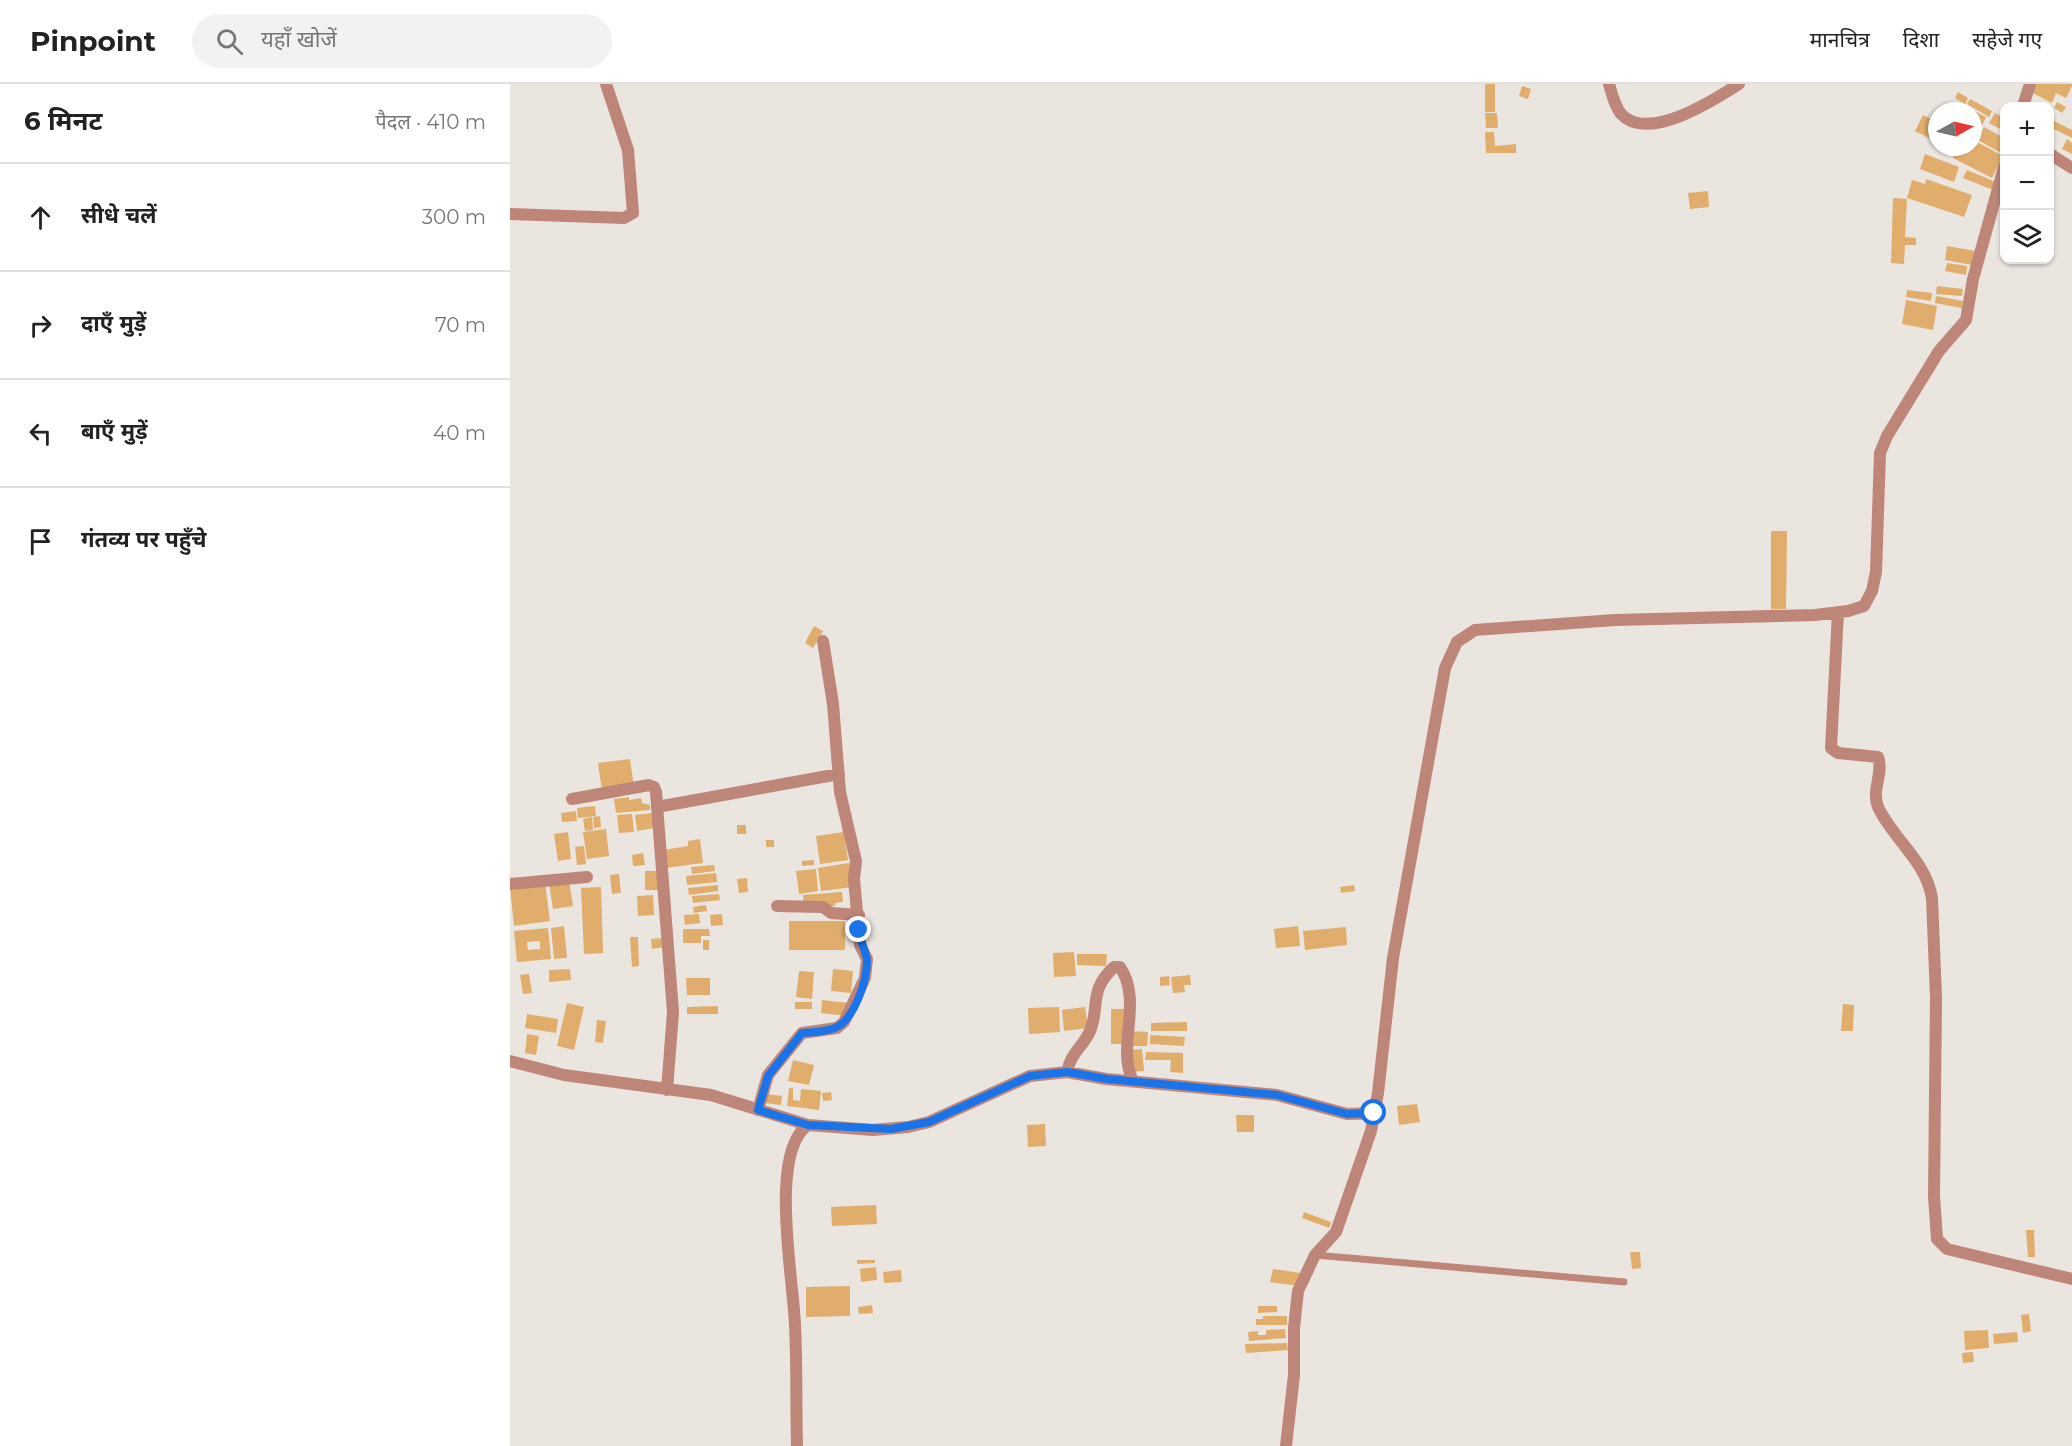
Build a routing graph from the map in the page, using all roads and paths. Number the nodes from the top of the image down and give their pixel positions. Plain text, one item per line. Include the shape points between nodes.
1 (606, 84) edge
2 (1609, 84) edge
3 (1739, 84) edge
4 (2030, 84) edge
5 (2024, 102) edge
6 (2052, 156) edge
7 (2072, 168) edge
8 (2000, 181) edge
9 (510, 214) edge
10 (1838, 612) junction
11 (823, 641) dead end
12 (839, 774) junction
13 (572, 799) dead end
14 (657, 807) junction
15 (586, 877) dead end
16 (510, 884) edge
17 (777, 906) dead end
18 (858, 915) junction
19 (510, 1061) edge
20 (1067, 1072) junction
21 (1132, 1079) junction
22 (667, 1090) junction
23 (758, 1110) junction
24 (1374, 1113) junction
25 (808, 1125) junction
26 (1315, 1255) junction
27 (2072, 1279) edge
28 (1624, 1282) dead end
29 (797, 1446) edge
30 (1286, 1446) edge

1 - 9 street via 627,150 633,213 624,218
2 - 3 street via 1622,115 1641,123 1690,113
4 - 5 street
6 - 7 street
8 - 10 street via 1966,320 1939,351 1880,453 1872,591 1864,606
10 - 24 street via 1615,620 1475,630 1457,642 1445,668 1393,958
10 - 27 street via 1831,747 1838,753 1878,757 1875,790 1879,808 1913,855 1932,898 1937,1239 1947,1249
11 - 12 street
12 - 14 street
12 - 18 street via 856,861
13 - 14 street via 649,786 656,792
14 - 22 street via 673,1012
15 - 16 street
17 - 18 street via 823,907 831,913
18 - 23 street via 860,945 867,958 865,978 851,1012 837,1028 802,1033 768,1076
19 - 22 street via 564,1075
20 - 21 street
20 - 21 street via 1071,1056 1090,1031 1094,997 1108,972 1120,967 1126,975 1132,1009 1128,1053
20 - 25 street via 1030,1076 929,1122 908,1127 873,1130
21 - 24 street via 1277,1095 1347,1114
22 - 23 street via 711,1095
23 - 25 street
24 - 26 street via 1336,1232
25 - 29 street via 797,1135 792,1148 786,1207 795,1325
26 - 28 lane
26 - 30 street via 1298,1292

